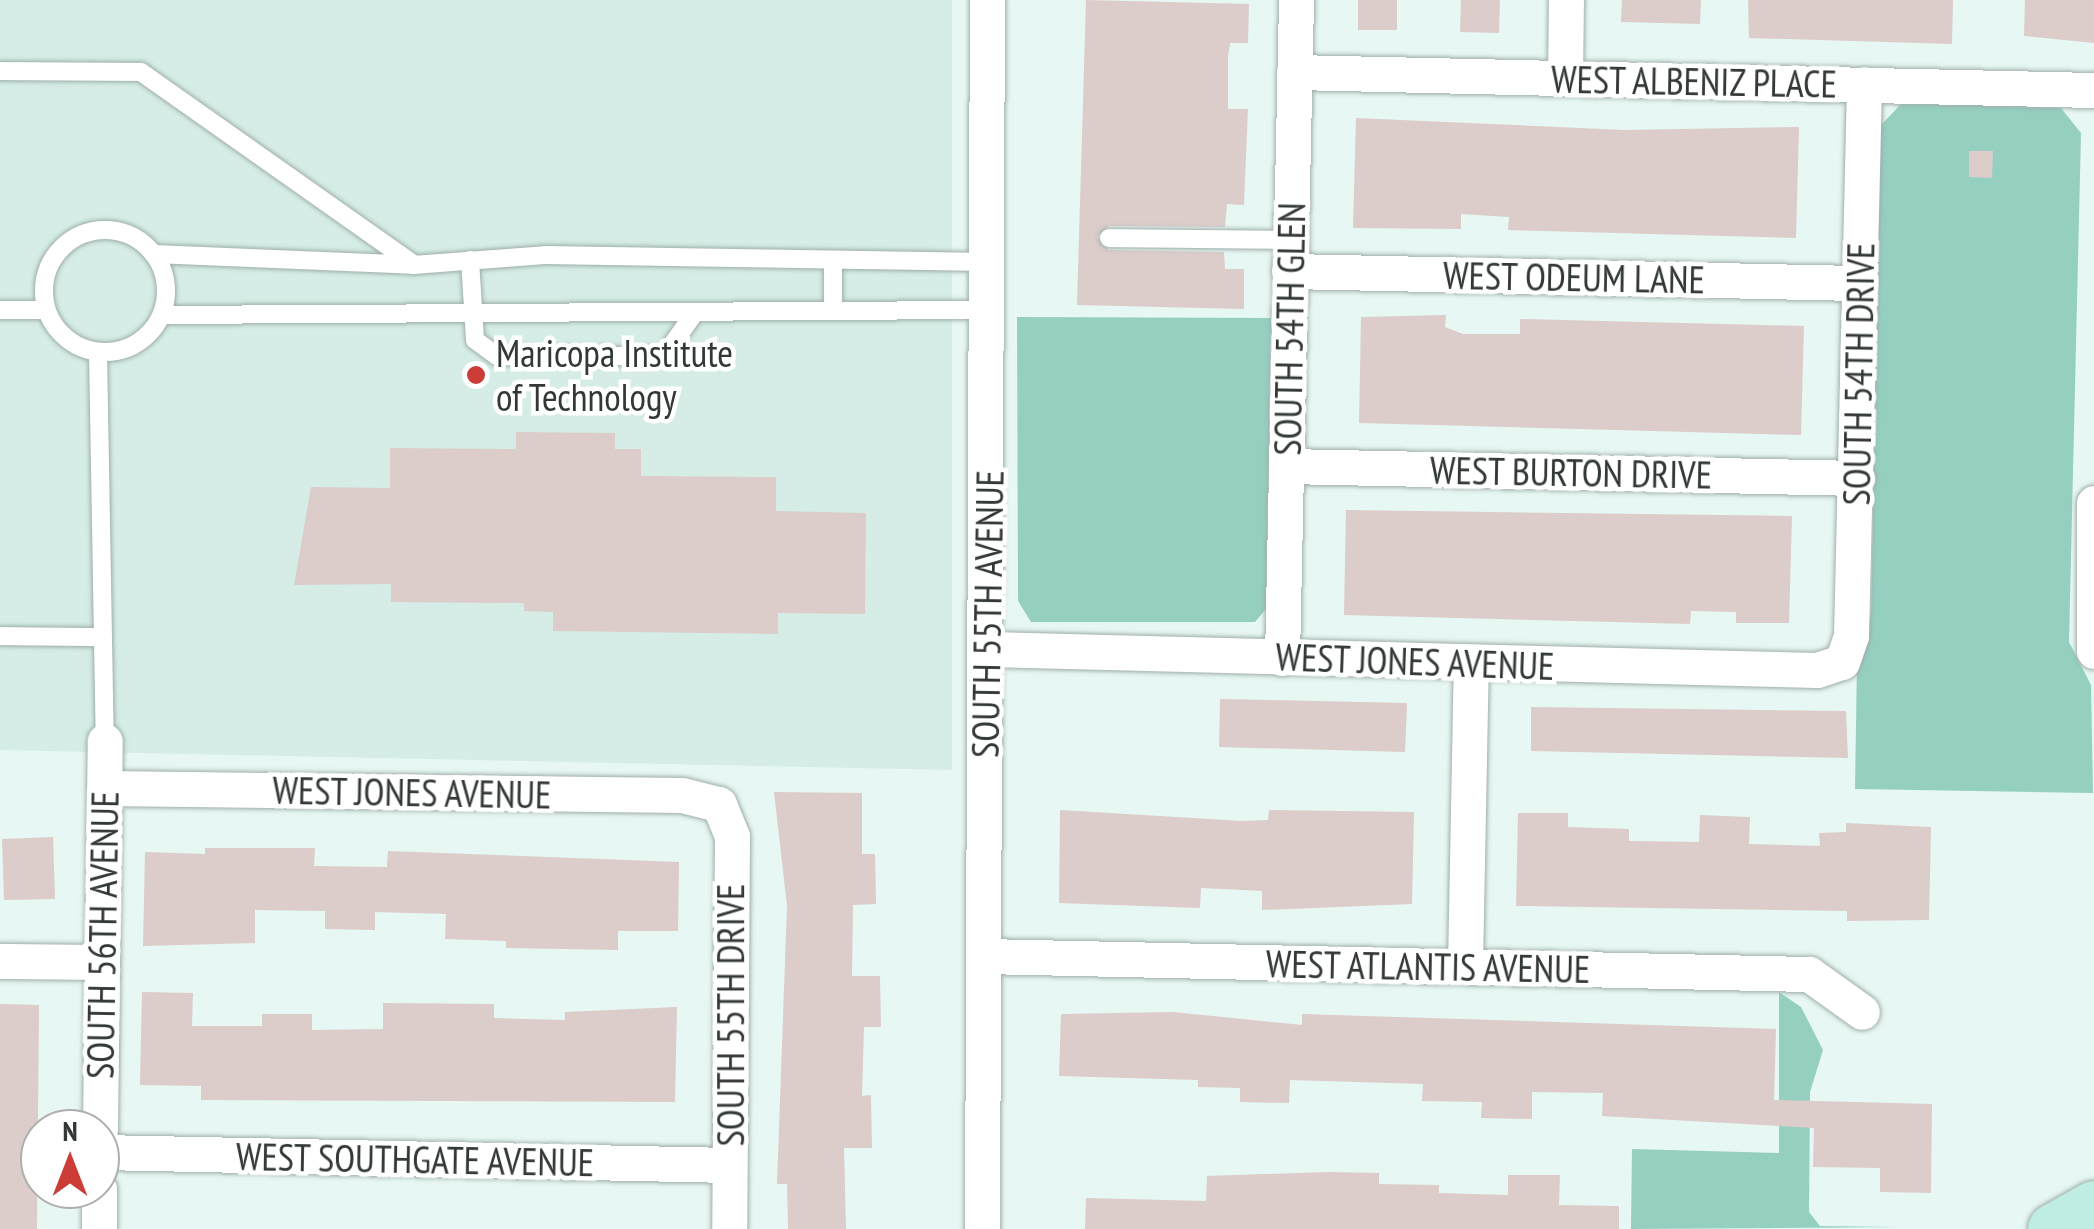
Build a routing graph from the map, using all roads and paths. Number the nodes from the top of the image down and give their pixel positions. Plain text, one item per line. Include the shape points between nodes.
1 (987, 0) edge
2 (1296, 0) edge
3 (1566, 0) edge
4 (0, 72) edge
5 (1294, 72) junction
6 (1565, 78) junction
7 (1864, 84) junction
8 (2094, 90) edge
9 (1109, 238) dead end
10 (154, 254) junction
11 (1290, 256) junction
12 (470, 260) junction
13 (832, 261) junction
14 (990, 262) junction
15 (413, 264) junction
16 (1859, 283) junction
17 (0, 310) edge
18 (46, 310) junction
19 (990, 310) junction
20 (832, 312) junction
21 (470, 314) junction
22 (162, 315) junction
23 (693, 315) junction
24 (98, 352) junction
25 (1286, 466) junction
26 (1857, 478) junction
27 (2094, 503) edge
28 (0, 636) edge
29 (103, 637) junction
30 (988, 650) junction
31 (2094, 652) edge
32 (1282, 658) junction
33 (1842, 662) joint
34 (1471, 664) junction
35 (104, 741) joint
36 (104, 788) junction
37 (718, 804) joint
38 (983, 956) junction
39 (0, 961) edge
40 (102, 962) junction
41 (1466, 966) junction
42 (1862, 1012) dead end
43 (100, 1109) edge
44 (120, 1152) edge
45 (729, 1165) junction
46 (2094, 1206) edge
47 (728, 1229) edge
48 (982, 1229) edge
49 (2054, 1229) edge

1 - 14 street, SOUTH 55TH AVENUE
2 - 5 street, SOUTH 54TH GLEN
3 - 6 street
4 - 15 lane via 142,72
5 - 6 street, WEST ALBENIZ PLACE
5 - 11 street, SOUTH 54TH GLEN
6 - 7 street, WEST ALBENIZ PLACE
7 - 8 street, WEST ALBENIZ PLACE
7 - 16 street, SOUTH 54TH DRIVE
9 - 11 lane
10 - 15 lane
10 - 18 lane via 104,230 68,242 46,272
10 - 22 lane via 164,273
11 - 16 street, WEST ODEUM LANE
11 - 25 street, SOUTH 54TH GLEN
12 - 13 lane
12 - 15 lane
12 - 21 lane
13 - 14 lane
13 - 20 lane
14 - 19 street, SOUTH 55TH AVENUE
16 - 26 street, SOUTH 54TH DRIVE
17 - 18 lane
18 - 24 lane via 72,343
19 - 20 lane
19 - 30 street, SOUTH 55TH AVENUE
20 - 23 lane
21 - 22 lane
21 - 23 lane
21 - 23 lane via 481,350 497,356 664,356
22 - 24 lane via 133,346
24 - 29 lane
25 - 26 street, WEST BURTON DRIVE
25 - 32 street, SOUTH 54TH GLEN
26 - 33 street, SOUTH 54TH DRIVE via 1852,636
27 - 31 street
28 - 29 lane
29 - 35 lane
30 - 32 street, WEST JONES AVENUE
30 - 38 street, SOUTH 55TH AVENUE
32 - 34 street, WEST JONES AVENUE
33 - 34 street, WEST JONES AVENUE via 1816,670
34 - 41 street
35 - 36 street, SOUTH 56TH AVENUE
36 - 37 street, WEST JONES AVENUE via 682,795
36 - 40 street, SOUTH 56TH AVENUE
37 - 45 street, SOUTH 55TH DRIVE via 732,836
38 - 41 street, WEST ATLANTIS AVENUE
38 - 48 street, SOUTH 55TH AVENUE
39 - 40 street
40 - 43 street, SOUTH 56TH AVENUE
41 - 42 street, WEST ATLANTIS AVENUE via 1809,974
44 - 45 street, WEST SOUTHGATE AVENUE
45 - 47 street, SOUTH 55TH DRIVE
46 - 49 main road

